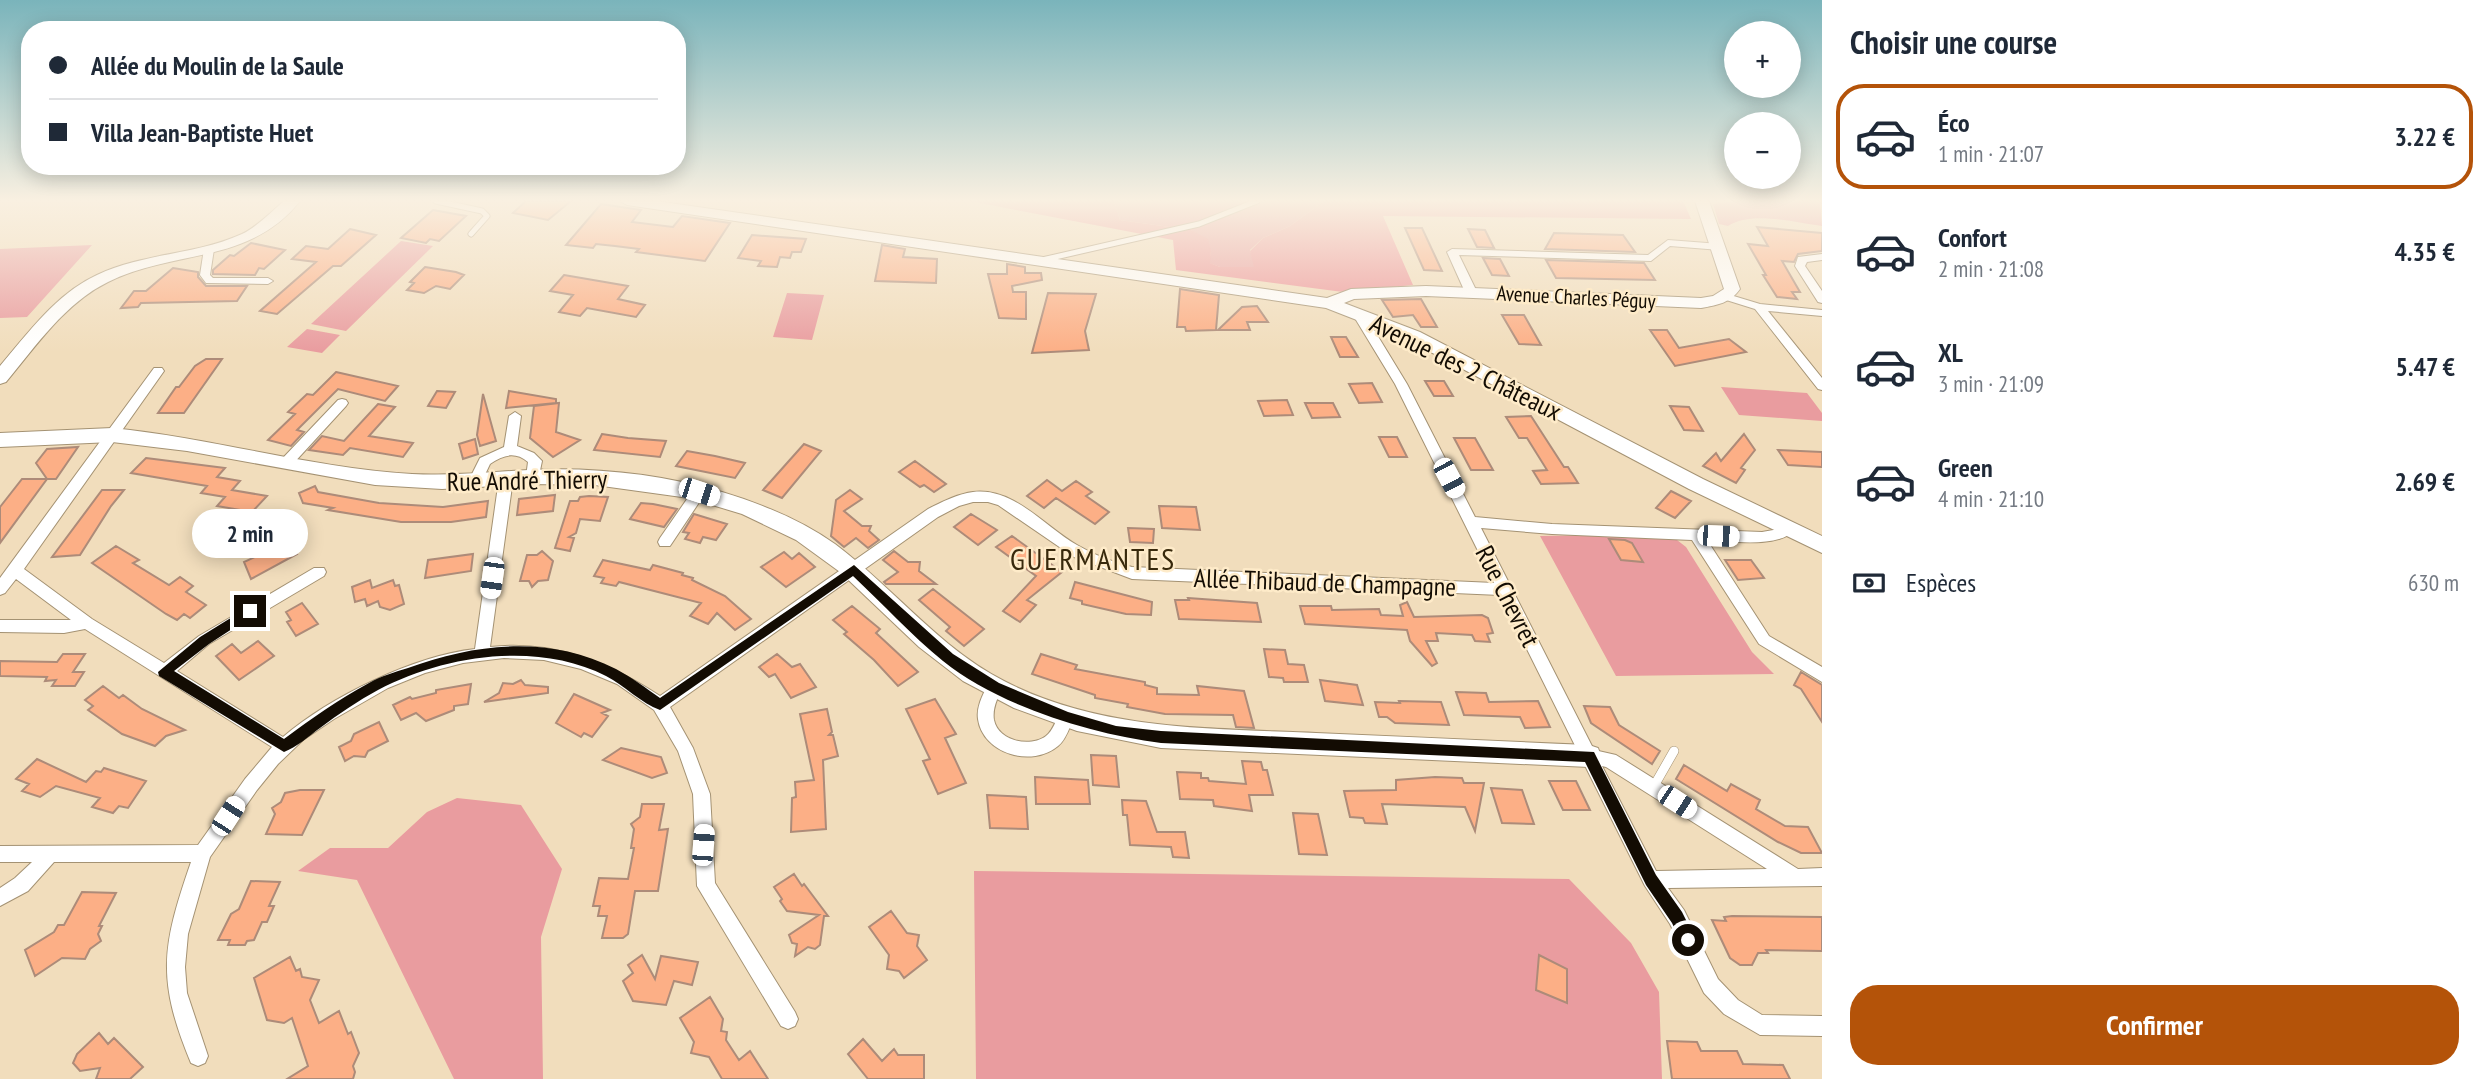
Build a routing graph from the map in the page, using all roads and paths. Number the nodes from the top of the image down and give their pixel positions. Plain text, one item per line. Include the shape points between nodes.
1 (198, 251) edge
2 (209, 251) edge
3 (960, 251) edge
4 (1086, 251) edge
5 (1659, 251) edge
6 (1721, 251) edge
7 (1822, 257) edge
8 (1031, 262) junction
9 (268, 281) dead end
10 (1471, 292) junction
11 (1727, 297) junction
12 (1822, 300) edge
13 (1329, 303) junction
14 (1759, 307) junction
15 (1822, 313) edge
16 (1359, 315) junction
17 (158, 370) dead end
18 (0, 378) edge
19 (1822, 386) edge
20 (342, 404) dead end
21 (515, 416) dead end
22 (111, 435) junction
23 (0, 440) edge
24 (510, 450) junction
25 (286, 463) junction
26 (533, 477) junction
27 (506, 479) junction
28 (476, 480) junction
29 (699, 492) junction
30 (1471, 522) junction
31 (1787, 529) junction
32 (1696, 535) junction
33 (665, 542) dead end
34 (1822, 545) edge
35 (15, 570) junction
36 (854, 570) junction
37 (319, 572) dead end
38 (0, 589) edge
39 (1505, 589) junction
40 (87, 623) junction
41 (0, 626) edge
42 (482, 652) junction
43 (164, 672) junction
44 (1822, 675) edge
45 (995, 687) junction
46 (660, 705) junction
47 (1066, 717) junction
48 (284, 746) junction
49 (1674, 751) dead end
50 (1589, 756) junction
51 (1653, 787) junction
52 (203, 853) junction
53 (0, 854) edge
54 (49, 854) junction
55 (1794, 876) junction
56 (1822, 877) edge
57 (1651, 880) junction
58 (0, 897) edge
59 (788, 1019) dead end
60 (1822, 1026) edge
61 (198, 1056) dead end

1 - 18 street via 140,264 84,289 48,322
2 - 9 street via 205,275 210,281
3 - 8 street, Avenue des 2 Châteaux
4 - 8 lane
5 - 10 street via 1651,258 1452,252
6 - 11 street via 1732,289
7 - 12 street via 1802,259 1800,266
8 - 13 street, Avenue des 2 Châteaux
10 - 11 street, Avenue Charles Péguy via 1701,303
10 - 13 street, Avenue Charles Péguy via 1351,294
11 - 14 street, Avenue Charles Péguy
13 - 16 street, Avenue des 2 Châteaux
14 - 15 street, Avenue Charles Péguy
14 - 19 street
16 - 30 street, Rue Chevret via 1401,384
16 - 31 street, Avenue des 2 Châteaux via 1414,336
17 - 22 street
20 - 25 street
21 - 24 street
22 - 23 street, Rue André Thierry
22 - 25 street, Rue André Thierry
22 - 35 street
24 - 26 street via 531,456 535,461
24 - 28 street via 485,461
25 - 28 street, Rue André Thierry via 402,480
26 - 27 street, Rue André Thierry
26 - 29 street, Rue André Thierry via 628,479
27 - 28 street, Rue André Thierry
27 - 42 street
29 - 33 street
29 - 36 street, Rue André Thierry via 781,522
30 - 32 street
30 - 39 street, Rue Chevret
31 - 32 street via 1762,537
31 - 34 street, Avenue des 2 Châteaux
32 - 44 street via 1764,640
35 - 38 street
35 - 40 street
36 - 39 street, Allée Thibaud de Champagne via 933,513 955,500 974,496 1006,502 1083,556 1132,573
36 - 45 street, Rue André Thierry via 948,658
36 - 46 street, Allée Thibaud de Champagne
37 - 43 street via 239,618
39 - 50 street, Rue Chevret
40 - 41 street
40 - 43 street
42 - 46 street via 517,650 584,662 611,672
42 - 48 street via 375,685
43 - 48 street
45 - 47 street, Rue André Thierry
45 - 47 street via 986,720 990,732 1003,744 1035,750 1054,740
46 - 59 street via 680,735 699,782 706,886
47 - 50 street, Rue André Thierry via 1116,732 1161,737
48 - 52 street via 240,797
49 - 51 lane
50 - 51 street via 1610,760
50 - 57 street, Rue Chevret
51 - 55 street
52 - 54 street
52 - 61 street via 186,905 175,962 176,987
53 - 54 street
54 - 58 street via 30,878
55 - 56 street
55 - 57 street
57 - 60 street, Rue Chevret via 1677,918 1711,986 1731,1007 1760,1025

